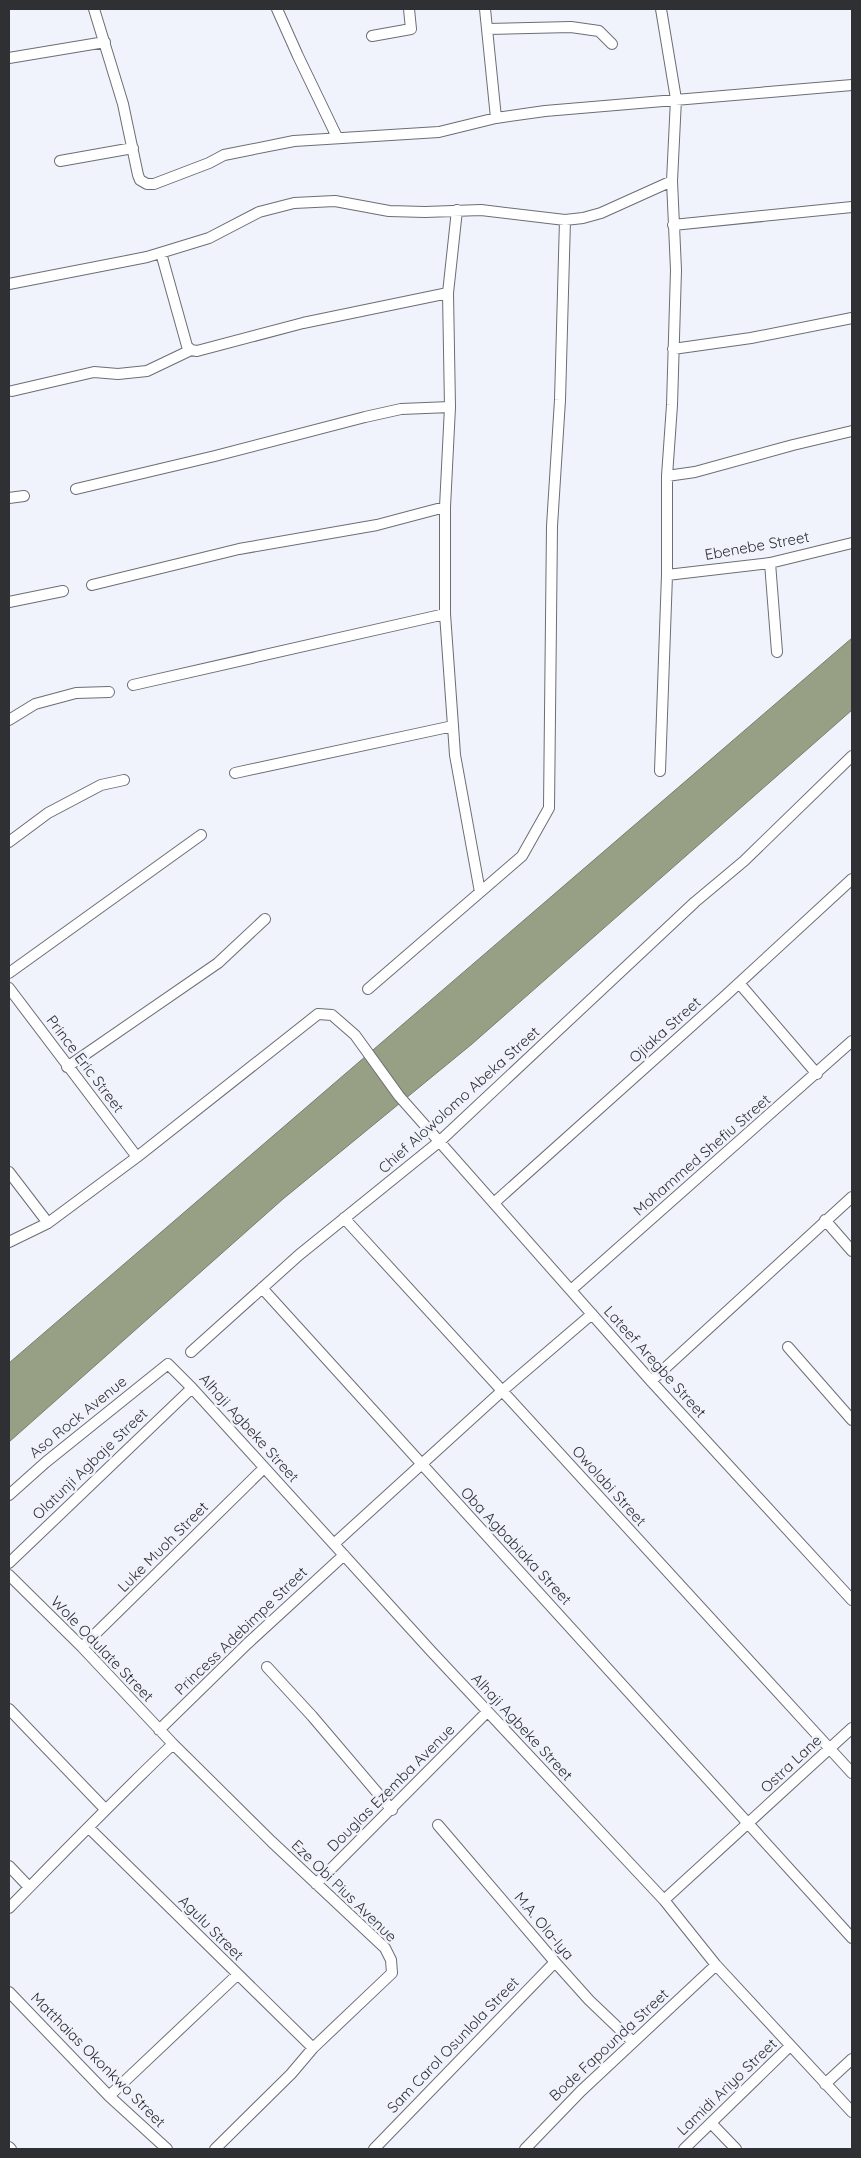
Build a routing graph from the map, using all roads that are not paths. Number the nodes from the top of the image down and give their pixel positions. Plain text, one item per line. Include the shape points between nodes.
1 (94, 9) edge
2 (277, 9) edge
3 (410, 9) edge
4 (485, 9) edge
5 (661, 9) edge
6 (487, 29) junction
7 (372, 36) dead end
8 (105, 42) junction
9 (612, 44) dead end
10 (9, 58) edge
11 (852, 85) edge
12 (676, 99) junction
13 (496, 118) junction
14 (337, 137) junction
15 (132, 148) junction
16 (60, 161) dead end
17 (672, 181) junction
18 (852, 207) edge
19 (457, 210) junction
20 (565, 220) junction
21 (673, 225) junction
22 (161, 253) junction
23 (9, 284) edge
24 (448, 293) junction
25 (852, 318) edge
26 (673, 349) junction
27 (191, 350) junction
28 (12, 391) dead end
29 (450, 407) junction
30 (852, 431) edge
31 (667, 476) junction
32 (76, 489) dead end
33 (24, 496) dead end
34 (9, 498) edge
35 (445, 507) junction
36 (852, 543) edge
37 (770, 562) junction
38 (667, 575) junction
39 (92, 585) dead end
40 (63, 591) dead end
41 (9, 602) edge
42 (445, 614) junction
43 (777, 652) dead end
44 (133, 685) dead end
45 (108, 692) dead end
46 (9, 720) edge
47 (453, 726) junction
48 (852, 756) edge
49 (660, 771) dead end
50 (235, 773) dead end
51 (124, 780) dead end
52 (201, 836) dead end
53 (9, 842) edge
54 (852, 879) edge
55 (480, 892) junction
56 (265, 920) dead end
57 (9, 973) edge
58 (739, 984) junction
59 (9, 988) edge
60 (368, 990) dead end
61 (852, 1041) edge
62 (68, 1067) junction
63 (817, 1074) junction
64 (440, 1141) junction
65 (137, 1157) junction
66 (9, 1172) edge
67 (852, 1197) edge
68 (495, 1202) junction
69 (344, 1218) junction
70 (825, 1220) junction
71 (48, 1223) junction
72 (9, 1242) edge
73 (852, 1251) edge
74 (262, 1288) junction
75 (571, 1290) junction
76 (592, 1314) junction
77 (788, 1347) dead end
78 (191, 1352) dead end
79 (168, 1364) joint
80 (651, 1381) junction
81 (192, 1388) junction
82 (502, 1391) junction
83 (852, 1420) edge
84 (421, 1465) junction
85 (264, 1468) junction
86 (9, 1495) edge
87 (335, 1543) junction
88 (344, 1555) junction
89 (9, 1563) edge
90 (9, 1575) edge
91 (852, 1600) edge
92 (82, 1647) junction
93 (267, 1667) dead end
94 (9, 1709) edge
95 (487, 1712) junction
96 (852, 1728) edge
97 (159, 1730) junction
98 (173, 1744) junction
99 (830, 1749) junction
100 (852, 1773) edge
101 (106, 1808) junction
102 (392, 1810) junction
103 (749, 1823) junction
104 (438, 1825) dead end
105 (89, 1828) junction
106 (9, 1866) edge
107 (316, 1884) junction
108 (29, 1887) junction
109 (664, 1900) junction
110 (9, 1908) edge
111 (852, 1938) edge
112 (554, 1962) junction
113 (716, 1965) junction
114 (237, 1975) junction
115 (9, 1992) edge
116 (633, 2042) junction
117 (790, 2046) junction
118 (312, 2048) junction
119 (852, 2059) edge
120 (826, 2084) junction
121 (109, 2096) junction
122 (852, 2112) edge
123 (711, 2123) junction
124 (167, 2149) edge
125 (215, 2149) edge
126 (374, 2149) edge
127 (525, 2149) edge
128 (684, 2149) edge
129 (736, 2149) edge

1 - 8 street
2 - 14 street
3 - 7 street via 411,29
4 - 6 street
5 - 12 street
6 - 9 street via 571,27 599,31
6 - 13 street
8 - 10 street
8 - 15 street
11 - 12 street
12 - 13 street
12 - 17 street
13 - 14 street via 439,132
14 - 15 street via 294,141 224,156 154,184 140,180
15 - 16 street
17 - 20 street via 601,214
17 - 21 street
18 - 21 street
19 - 20 street
19 - 22 street via 389,211 329,201 294,202 265,209 208,238
19 - 24 street
20 - 55 street via 560,400 552,526 549,808 522,856
21 - 26 street via 676,270
22 - 23 street
22 - 27 street via 187,346
24 - 27 street
24 - 29 street
25 - 26 street
26 - 31 street
27 - 28 street via 147,371 94,372
29 - 32 street via 401,409
29 - 35 street
30 - 31 street via 695,472
31 - 38 street
33 - 34 street
35 - 39 street via 377,525 239,549
35 - 42 street
36 - 37 street, Ebenebe Street
37 - 38 street, Ebenebe Street
37 - 43 street
38 - 49 street
40 - 41 street
42 - 44 street
42 - 47 street
45 - 46 street via 76,693 36,704
47 - 50 street
47 - 55 street via 455,755
48 - 64 street, Chief Alowolomo Abeka Street via 744,861 695,902
51 - 53 street via 101,785 48,813
52 - 57 street
54 - 58 street, Ojiaka Street
55 - 60 street
56 - 62 street via 218,963
58 - 63 street
58 - 68 street, Ojiaka Street
59 - 62 street, Prince Eric Street
61 - 63 street, Mohammed Shefiu Street
62 - 65 street, Prince Eric Street
63 - 75 street, Mohammed Shefiu Street
64 - 65 street, Lateef Aregbe Street via 399,1096 355,1036 332,1015 318,1014
64 - 68 street, Lateef Aregbe Street
64 - 69 street, Chief Alowolomo Abeka Street
65 - 71 street, Lateef Aregbe Street
66 - 71 street
67 - 70 street
68 - 75 street, Lateef Aregbe Street
69 - 74 street, Chief Alowolomo Abeka Street
69 - 82 street, Owolabi Street
70 - 73 street
70 - 80 street
71 - 72 street, Lateef Aregbe Street
74 - 78 street, Chief Alowolomo Abeka Street
74 - 84 street, Oba Agbabiaka Street
75 - 76 street, Lateef Aregbe Street
76 - 80 street, Lateef Aregbe Street
76 - 82 street
77 - 83 street
79 - 81 street, Alhaji Agbeke Street
79 - 86 street, Aso Rock Avenue
80 - 91 street, Lateef Aregbe Street
81 - 85 street, Alhaji Agbeke Street
81 - 89 street, Olatunji Agbaje Street
82 - 84 street
82 - 99 street, Owolabi Street
84 - 87 street
84 - 103 street, Oba Agbabiaka Street
85 - 87 street, Alhaji Agbeke Street
85 - 92 street, Luke Muoh Street
87 - 88 street, Alhaji Agbeke Street
88 - 95 street, Alhaji Agbeke Street
88 - 97 street, Princess Adebimpe Street
90 - 92 street, Wole Odulate Street
92 - 97 street, Wole Odulate Street
93 - 102 street
94 - 101 street
95 - 102 street, Douglas Ezemba Avenue
95 - 109 street, Alhaji Agbeke Street
96 - 99 street, Ostra Lane
97 - 98 street, Wole Odulate Street
98 - 101 street
98 - 107 street, Eze Obi Pius Avenue
99 - 100 street, Owolabi Street
99 - 103 street, Ostra Lane
101 - 105 street
102 - 107 street, Douglas Ezemba Avenue
103 - 109 street, Ostra Lane
103 - 111 street, Oba Agbabiaka Street
104 - 112 street, M.A. Ola-Iya
105 - 108 street
105 - 114 street, Agulu Street
106 - 108 street
107 - 118 street, Eze Obi Pius Avenue via 385,1948 391,1960 392,1973
108 - 110 street
109 - 113 street, Alhaji Agbeke Street
112 - 116 street, M.A. Ola-Iya
112 - 126 street, Sam Carol Osunlola Street
113 - 116 street, Bode Fapounda Street
113 - 117 street, Alhaji Agbeke Street
114 - 118 street, Agulu Street
114 - 121 street
115 - 121 street, Matthaias Okonkwo Street
116 - 127 street, Bode Fapounda Street
117 - 120 street, Alhaji Agbeke Street
117 - 123 street, Lamidi Ariyo Street
118 - 125 street, Eze Obi Pius Avenue via 291,2074
119 - 120 street
120 - 122 street, Alhaji Agbeke Street
121 - 124 street, Matthaias Okonkwo Street
123 - 128 street, Lamidi Ariyo Street
123 - 129 street

